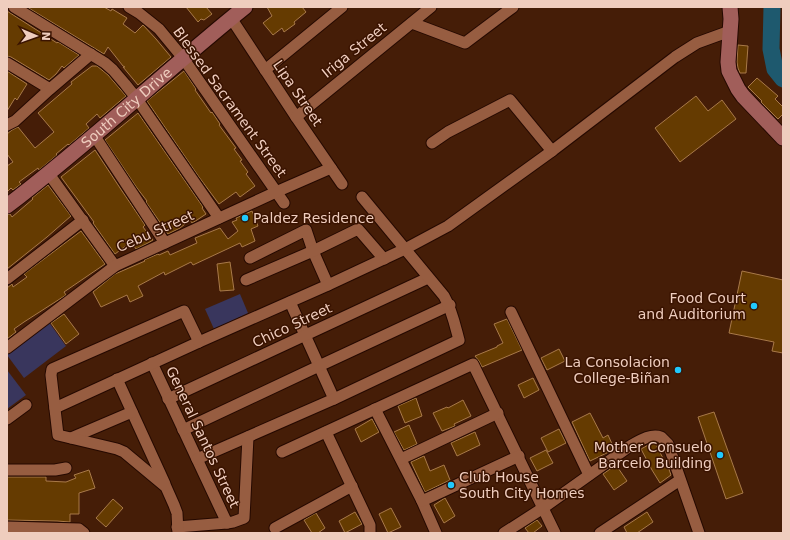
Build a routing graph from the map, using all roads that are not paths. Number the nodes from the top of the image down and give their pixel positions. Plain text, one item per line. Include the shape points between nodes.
1 (14, 7) edge
2 (129, 7) edge
3 (245, 7) edge
4 (342, 7) edge
5 (432, 7) edge
6 (513, 7) edge
7 (730, 7) edge
8 (142, 10) edge
9 (231, 18) junction
10 (412, 24) junction
11 (730, 31) junction
12 (92, 54) junction
13 (183, 58) junction
14 (7, 63) edge
15 (265, 70) junction
16 (50, 89) junction
17 (137, 99) junction
18 (296, 117) junction
19 (7, 125) edge
20 (94, 135) junction
21 (783, 138) edge
22 (432, 143) dead end
23 (552, 151) junction
24 (331, 168) junction
25 (49, 174) junction
26 (342, 184) dead end
27 (276, 192) junction
28 (362, 197) dead end
29 (284, 203) dead end
30 (7, 206) edge
31 (219, 218) junction
32 (83, 220) junction
33 (165, 243) junction
34 (405, 249) junction
35 (313, 251) junction
36 (250, 258) dead end
37 (384, 259) junction
38 (115, 266) junction
39 (428, 278) junction
40 (7, 279) edge
41 (246, 280) dead end
42 (328, 285) junction
43 (290, 302) junction
44 (450, 305) junction
45 (511, 312) dead end
46 (306, 335) junction
47 (199, 342) junction
48 (7, 348) edge
49 (152, 364) junction
50 (319, 366) junction
51 (117, 379) junction
52 (168, 399) junction
53 (334, 399) junction
54 (26, 405) dead end
55 (55, 408) junction
56 (375, 409) junction
57 (132, 412) junction
58 (498, 413) junction
59 (7, 419) edge
60 (183, 430) junction
61 (326, 432) junction
62 (248, 437) junction
63 (71, 438) junction
64 (282, 452) dead end
65 (518, 456) junction
66 (401, 459) junction
67 (197, 460) junction
68 (66, 468) dead end
69 (7, 470) edge
70 (589, 475) junction
71 (680, 480) junction
72 (352, 486) junction
73 (166, 487) junction
74 (422, 501) junction
75 (543, 508) junction
76 (227, 523) junction
77 (7, 527) edge
78 (275, 528) dead end
79 (177, 530) edge
80 (84, 533) edge
81 (370, 533) edge
82 (436, 533) edge
83 (504, 533) edge
84 (555, 533) edge
85 (600, 533) edge
86 (698, 533) edge

1 - 12 street
2 - 8 street, Blessed Sacrament Street
3 - 9 street, South City Drive
4 - 15 street
5 - 10 street, Iriga Street
6 - 10 street via 465,43
7 - 11 street
8 - 13 street, Blessed Sacrament Street
9 - 13 street, South City Drive
9 - 15 street, Lipa Street
10 - 18 street, Iriga Street
11 - 21 street via 728,62 733,81 743,96
11 - 23 street via 697,43 675,57
12 - 16 street
12 - 17 street via 113,70
13 - 17 street, South City Drive
13 - 27 street, Blessed Sacrament Street
14 - 16 street
15 - 18 street, Lipa Street
16 - 19 street via 15,121
17 - 20 street, South City Drive
17 - 31 street
18 - 24 street, Lipa Street
20 - 25 street, South City Drive
20 - 33 street
22 - 23 street via 510,100
23 - 34 street via 448,226
24 - 26 street, Lipa Street
24 - 27 street, Cebu Street
25 - 30 street, South City Drive
25 - 32 street
27 - 29 street, Blessed Sacrament Street
27 - 31 street, Cebu Street
28 - 34 street
31 - 33 street, Cebu Street
32 - 38 street
32 - 40 street
33 - 38 street, Cebu Street
34 - 37 street
34 - 39 street
35 - 36 street via 306,230
35 - 37 street via 358,229
35 - 41 street
35 - 42 street
37 - 42 street
38 - 48 street, Cebu Street
39 - 44 street
39 - 46 street, Chico Street
42 - 43 street
43 - 46 street
43 - 47 street
44 - 50 street
44 - 53 street via 459,340
45 - 70 street
46 - 50 street
46 - 52 street, Chico Street
47 - 49 street
47 - 55 street via 184,311 52,369
49 - 51 street
49 - 52 street, General Santos Street
50 - 53 street
50 - 60 street
51 - 55 street
51 - 57 street
52 - 60 street, General Santos Street
53 - 62 street
54 - 59 street
55 - 63 street via 58,435
56 - 58 street via 473,364
56 - 61 street
56 - 66 street
57 - 63 street
57 - 73 street
58 - 65 street
58 - 66 street
60 - 67 street, General Santos Street
61 - 64 street
61 - 72 street
62 - 67 street
62 - 76 street via 244,518
63 - 73 street via 124,452
65 - 74 street
65 - 75 street
66 - 74 street
67 - 76 street, General Santos Street
68 - 69 street
70 - 71 street via 630,446 650,436 661,438 668,444
70 - 75 street
71 - 85 street
71 - 86 street
72 - 78 street
72 - 81 street via 370,525
73 - 79 street via 174,505
74 - 82 street
75 - 83 street
75 - 84 street
76 - 79 street
77 - 80 street via 79,528

